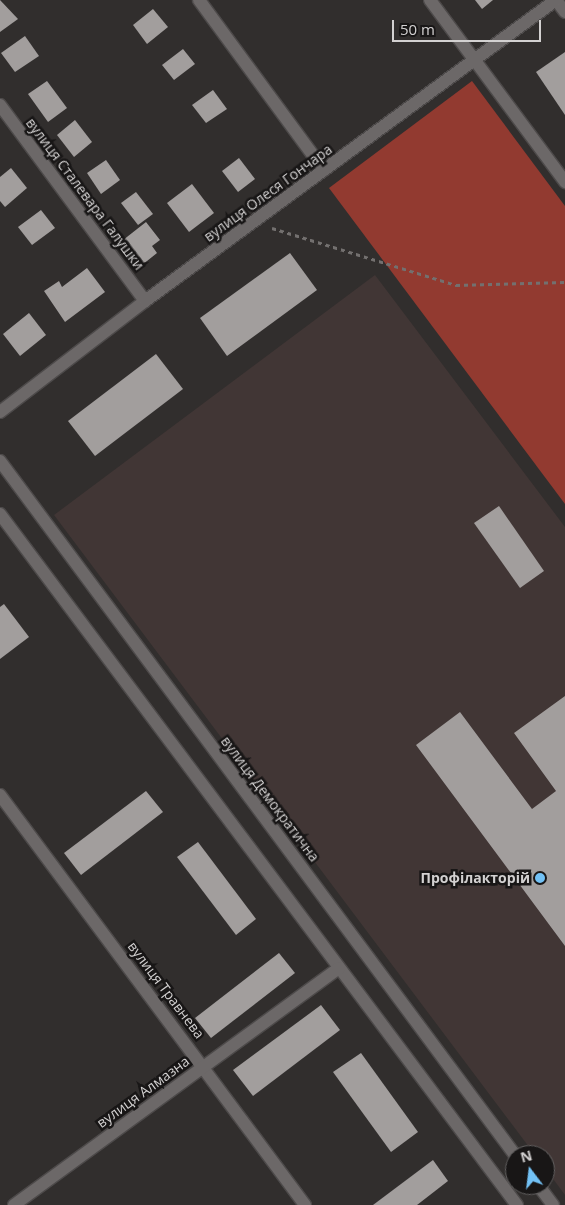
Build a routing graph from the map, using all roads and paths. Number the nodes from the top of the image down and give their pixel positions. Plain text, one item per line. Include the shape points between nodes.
1 (199, 0) edge
2 (430, 0) edge
3 (556, 0) edge
4 (565, 12) edge
5 (475, 61) junction
6 (0, 105) edge
7 (324, 170) junction
8 (565, 182) edge
9 (253, 222) junction
10 (565, 282) edge
11 (146, 301) junction
12 (0, 412) edge
13 (0, 462) edge
14 (0, 514) edge
15 (0, 795) edge
16 (339, 968) junction
17 (204, 1066) junction
18 (509, 1145) edge
19 (14, 1205) edge
20 (306, 1205) edge
21 (517, 1205) edge

1 - 7 street
2 - 5 street
3 - 4 street
3 - 5 street, вулиця Олеся Гончара
5 - 7 street, вулиця Олеся Гончара
5 - 8 street
6 - 11 street, вулиця Сталевара Галушки
7 - 9 street, вулиця Олеся Гончара
9 - 10 path via 456,285
9 - 11 street, вулиця Олеся Гончара
11 - 12 street, вулиця Олеся Гончара
13 - 18 street, вулиця Демократична
14 - 16 street
15 - 17 street, вулиця Травнева
16 - 17 street, вулиця Алмазна
16 - 21 street
17 - 19 street, вулиця Алмазна
17 - 20 street, вулиця Травнева

